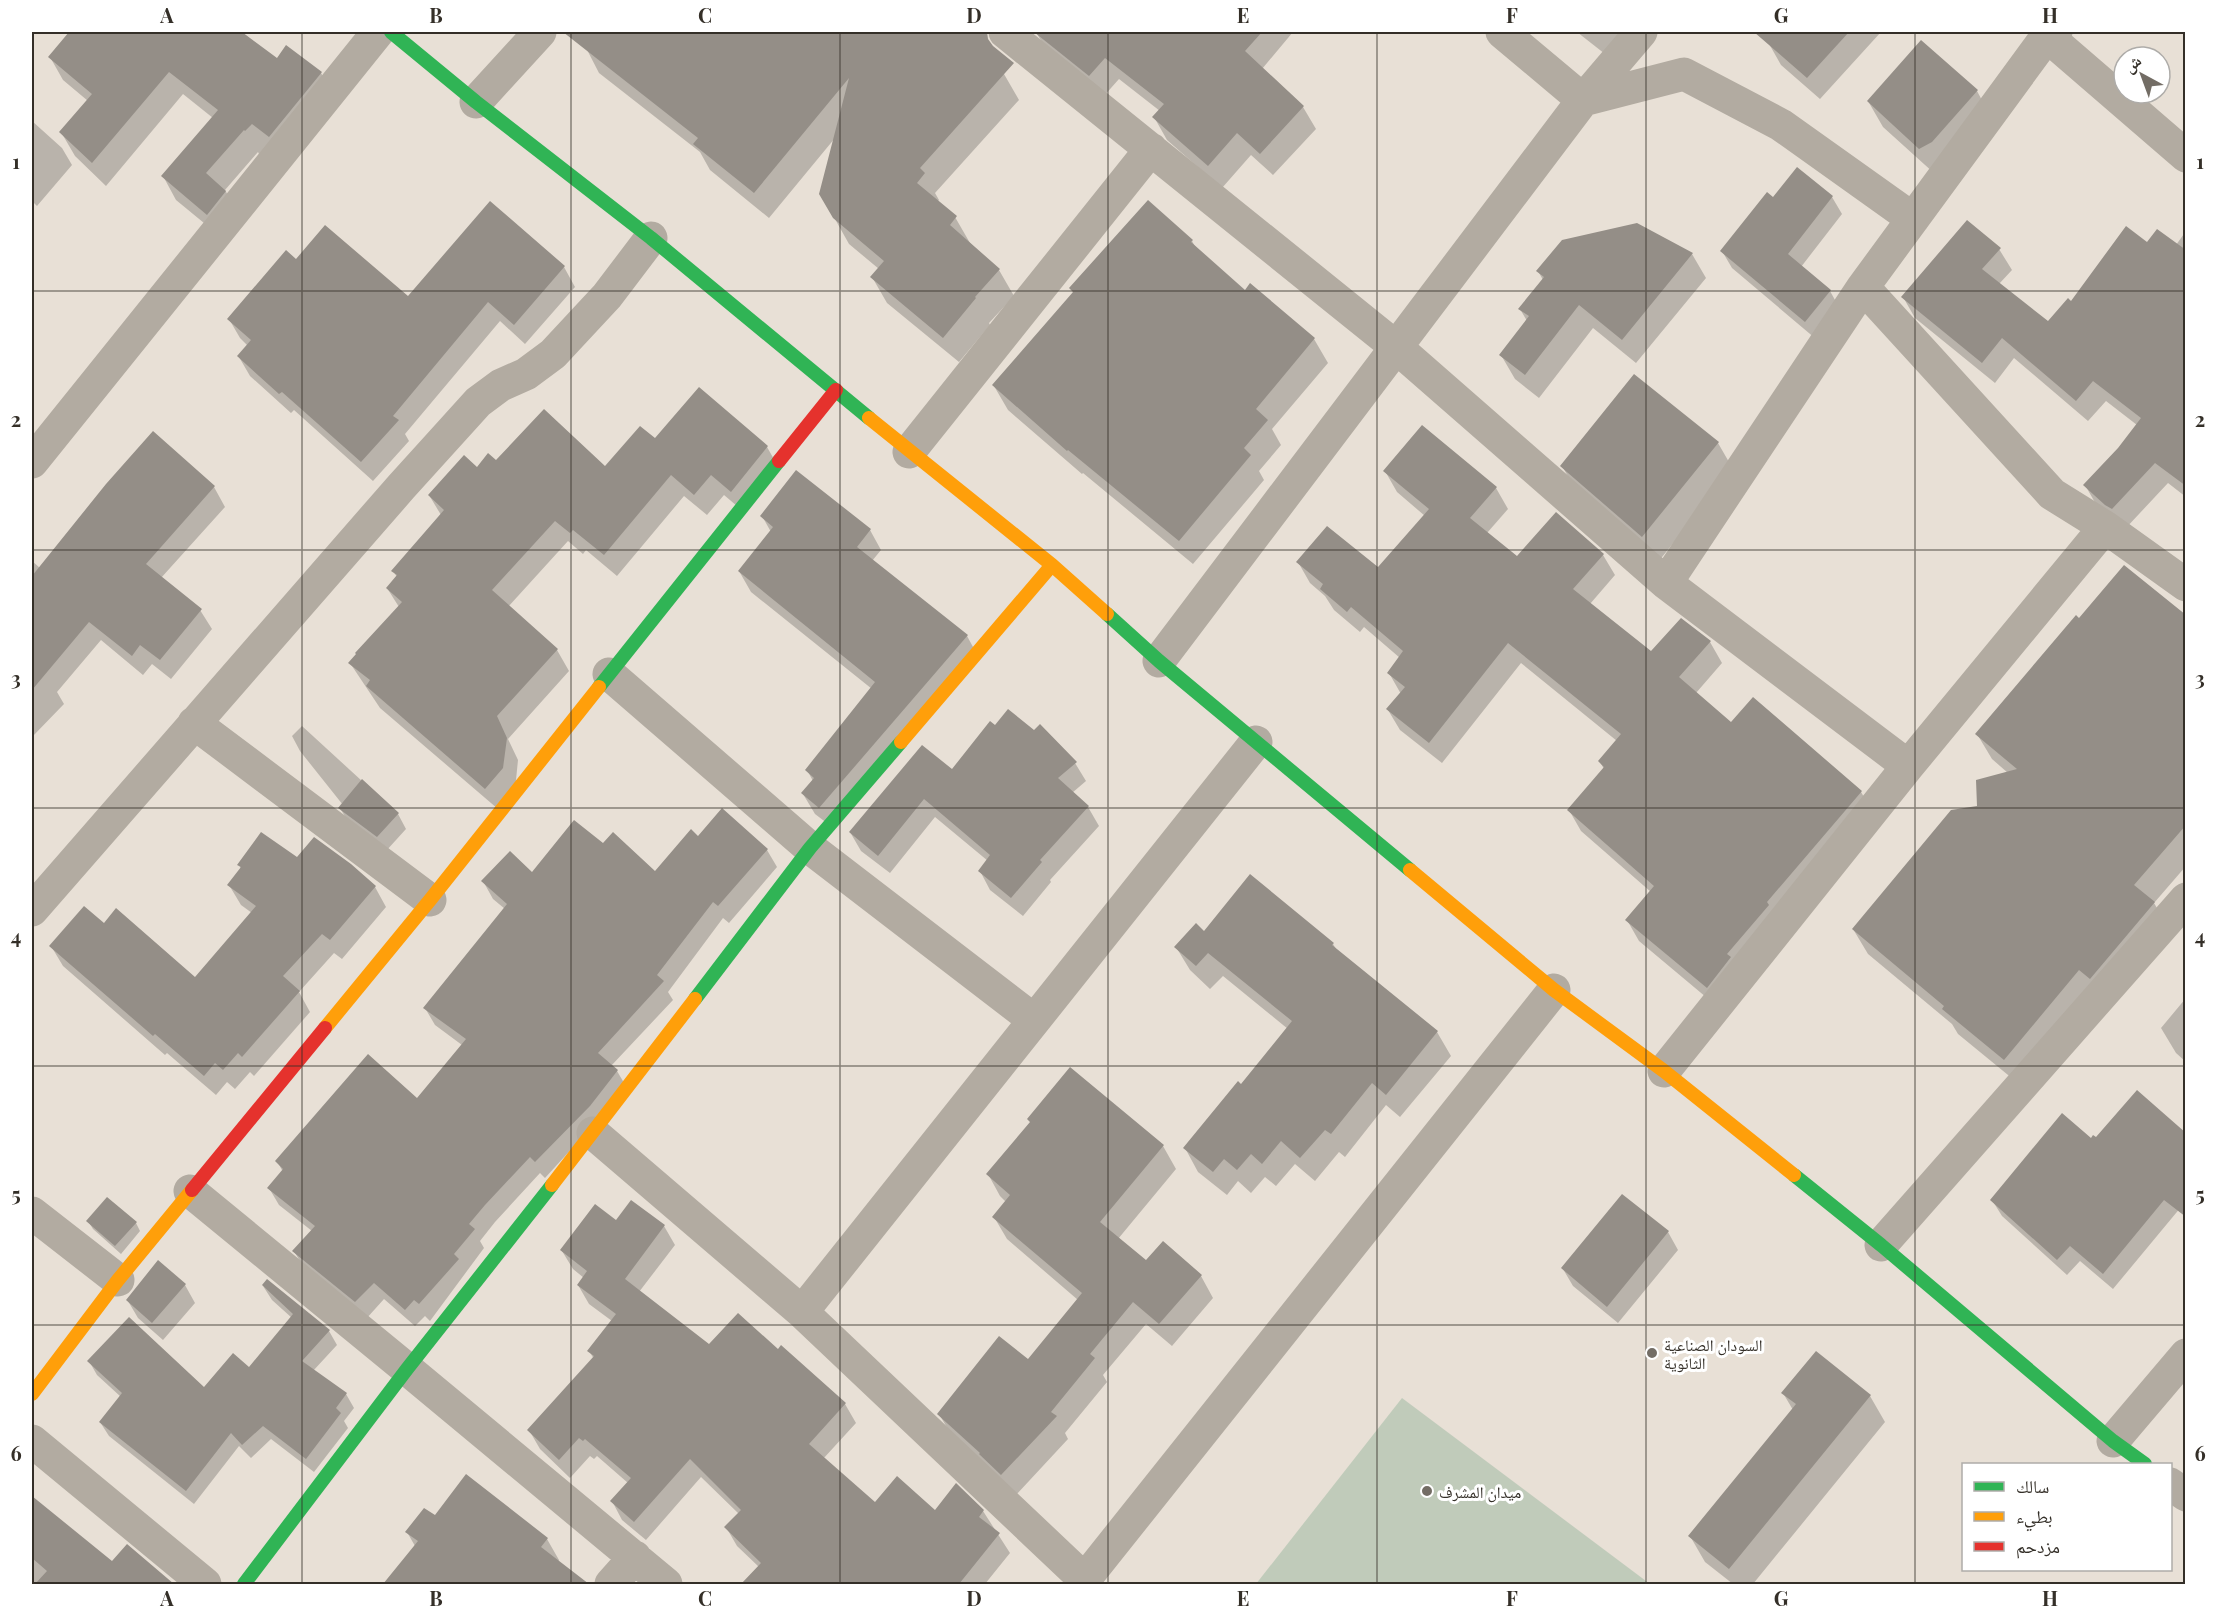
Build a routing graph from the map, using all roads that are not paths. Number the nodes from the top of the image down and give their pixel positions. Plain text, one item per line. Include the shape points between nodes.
1 (378, 32) edge
2 (391, 32) edge
3 (540, 32) edge
4 (1005, 32) edge
5 (1502, 32) edge
6 (1641, 32) edge
7 (2052, 34) edge
8 (1583, 100) junction
9 (476, 102) junction
10 (1151, 149) junction
11 (2186, 156) edge
12 (1913, 219) junction
13 (651, 238) junction
14 (1863, 287) junction
15 (1396, 347) junction
16 (836, 390) junction
17 (909, 452) junction
18 (32, 462) edge
19 (2105, 527) junction
20 (1052, 565) junction
21 (1666, 584) junction
22 (2186, 585) edge
23 (1159, 661) junction
24 (609, 674) junction
25 (194, 723) junction
26 (1256, 742) junction
27 (1908, 766) junction
28 (810, 848) junction
29 (36, 897) edge
30 (2186, 899) edge
31 (430, 900) junction
32 (1554, 990) junction
33 (1034, 1020) junction
34 (1664, 1071) junction
35 (593, 1133) junction
36 (190, 1191) junction
37 (32, 1213) edge
38 (1881, 1245) junction
39 (118, 1280) junction
40 (802, 1312) junction
41 (2186, 1355) edge
42 (407, 1369) junction
43 (32, 1394) edge
44 (2113, 1440) junction
45 (32, 1441) edge
46 (2144, 1463) edge
47 (2172, 1485) edge
48 (2186, 1495) edge
49 (635, 1557) junction
50 (1083, 1582) edge
51 (205, 1584) edge
52 (244, 1584) edge
53 (611, 1584) edge
54 (666, 1584) edge

1 - 18 street
2 - 9 street
3 - 9 street
4 - 10 street
5 - 8 street
6 - 8 street
7 - 11 street
7 - 12 street
8 - 12 street via 1684,74 1781,124
8 - 15 street
9 - 13 street
10 - 15 street
10 - 17 street
12 - 14 street
13 - 16 street
13 - 25 street via 608,296 553,354 478,402
14 - 19 street via 2052,494
14 - 21 street
15 - 21 street
15 - 23 street
16 - 17 street
16 - 24 street
17 - 20 street
19 - 22 street
19 - 27 street
20 - 23 street
20 - 28 street
21 - 27 street
23 - 26 street
24 - 28 street
24 - 31 street
25 - 29 street
25 - 31 street
26 - 32 street
26 - 33 street
27 - 34 street
28 - 33 street
28 - 35 street
30 - 38 street
31 - 36 street
32 - 34 street
32 - 50 street
33 - 40 street
34 - 38 street
35 - 40 street
35 - 42 street
36 - 39 street
36 - 42 street
37 - 39 street
38 - 44 street
39 - 43 street
40 - 50 street
41 - 44 street
42 - 49 street
42 - 52 street
44 - 46 street
45 - 51 street
47 - 48 street
49 - 53 street
49 - 54 street

